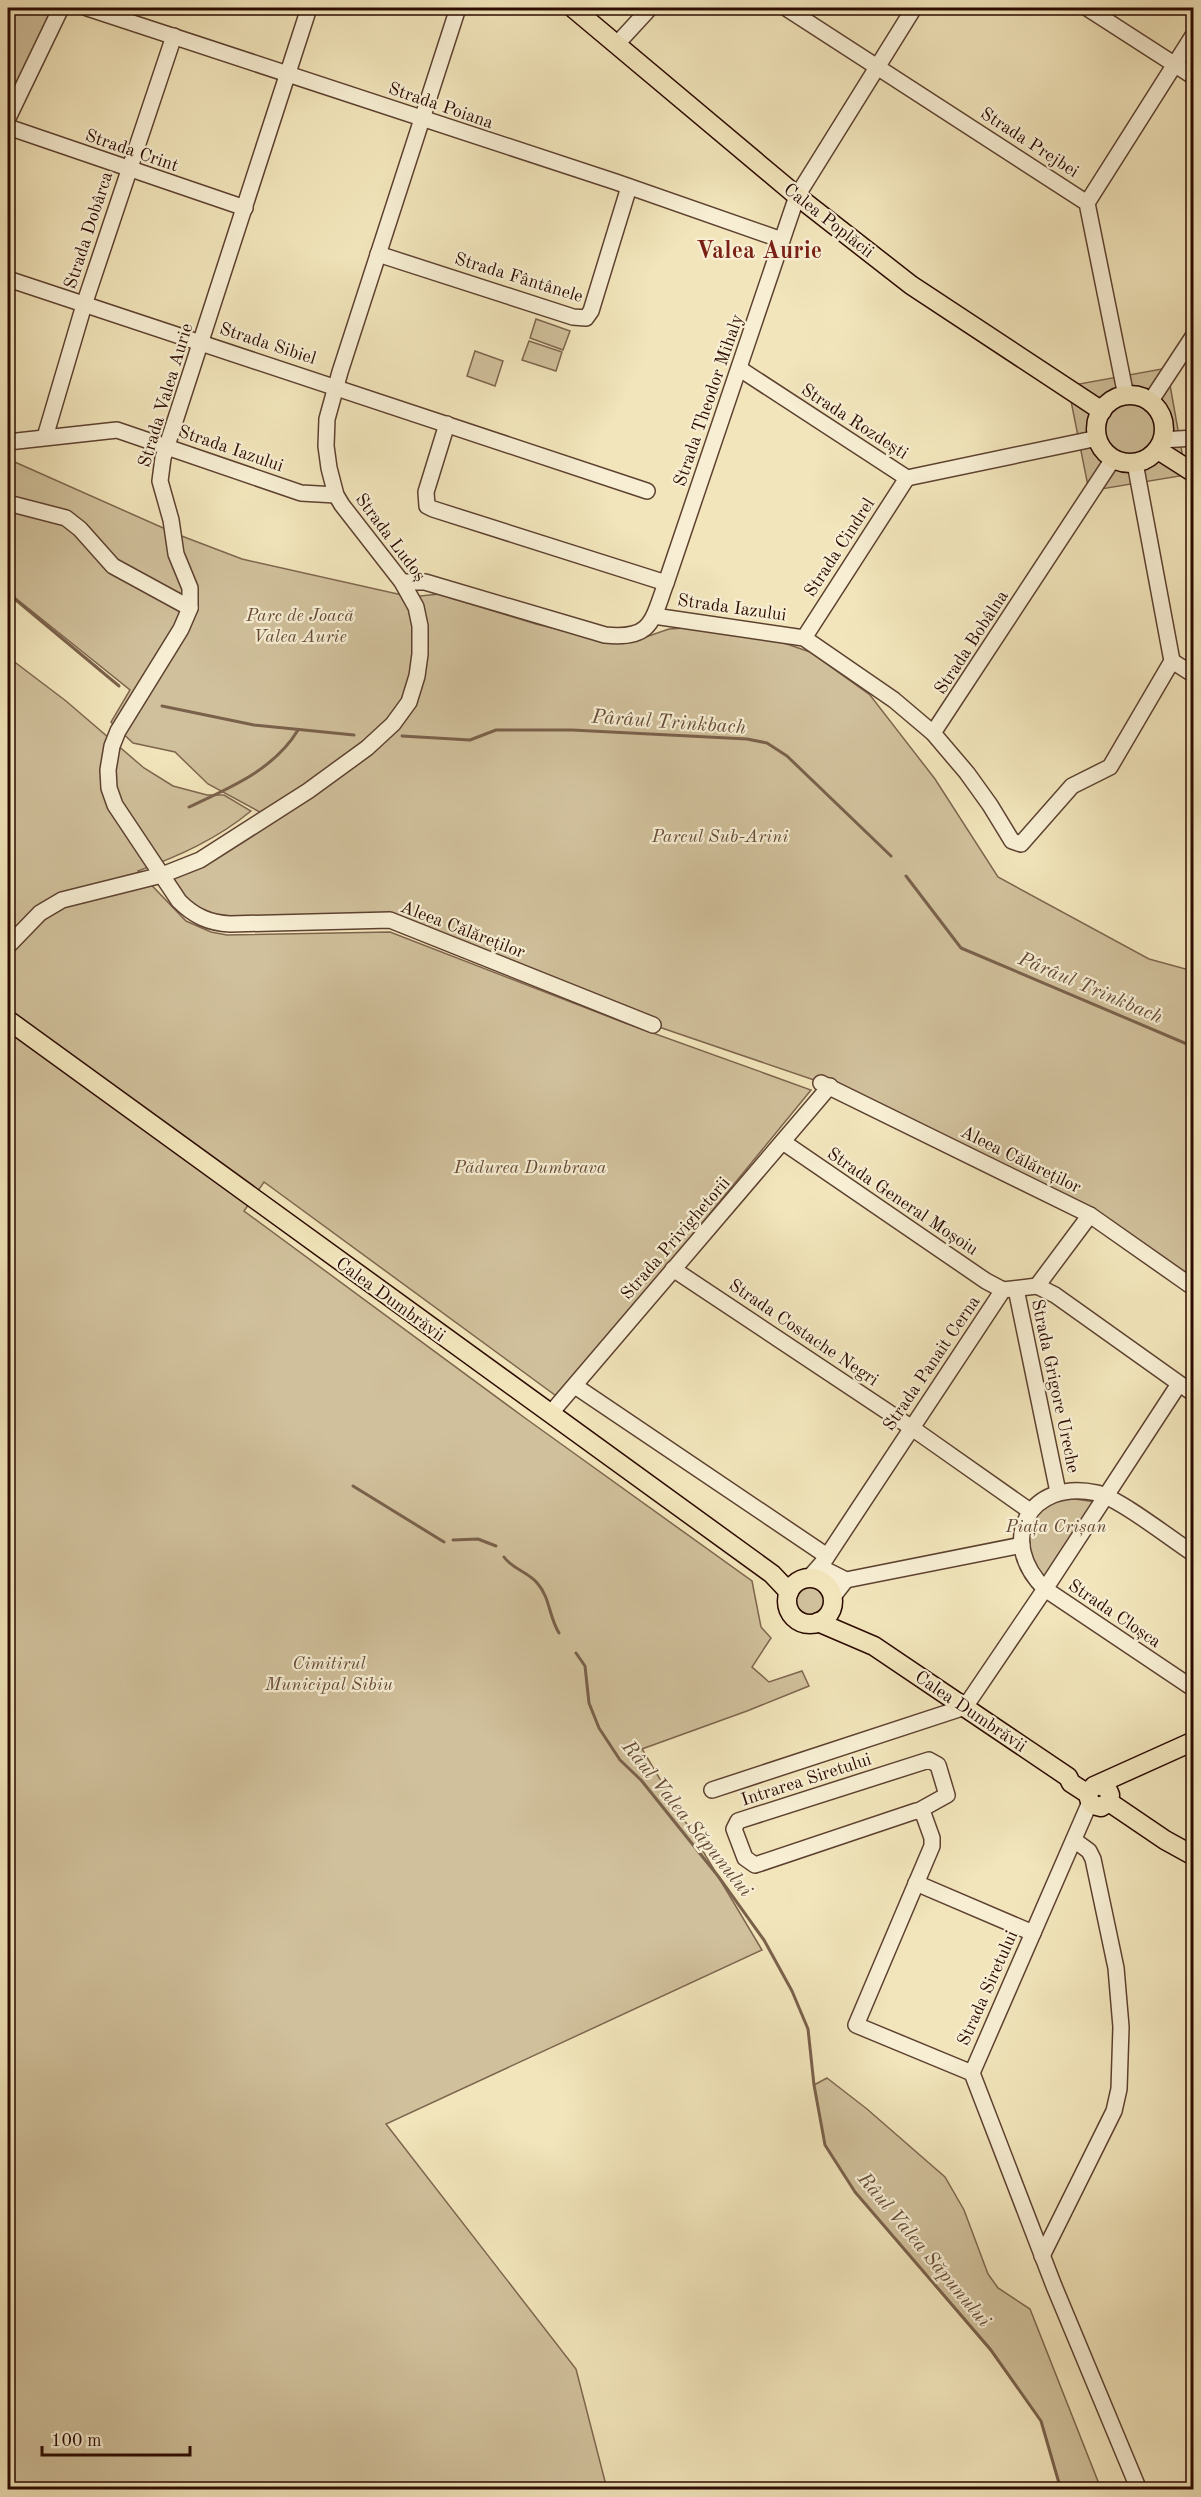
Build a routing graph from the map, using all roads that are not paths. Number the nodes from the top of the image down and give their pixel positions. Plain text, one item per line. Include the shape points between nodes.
1 (61, 8) edge
2 (87, 8) edge
3 (309, 8) edge
4 (458, 8) edge
5 (573, 8) edge
6 (650, 8) edge
7 (786, 8) edge
8 (914, 8) edge
9 (1087, 8) edge
10 (1194, 34) edge
11 (174, 36) junction
12 (616, 45) junction
13 (1173, 64) junction
14 (876, 67) junction
15 (289, 74) junction
16 (1194, 78) edge
17 (8, 118) edge
18 (422, 118) junction
19 (8, 127) edge
20 (129, 170) junction
21 (629, 187) junction
22 (797, 196) junction
23 (1087, 203) junction
24 (245, 208) junction
25 (782, 240) junction
26 (378, 254) junction
27 (8, 282) edge
28 (84, 305) junction
29 (1194, 335) edge
30 (201, 342) junction
31 (740, 369) junction
32 (335, 386) junction
33 (1126, 396) junction
34 (1150, 402) junction
35 (1102, 411) junction
36 (447, 424) junction
37 (45, 437) junction
38 (1098, 438) junction
39 (1194, 438) edge
40 (8, 442) edge
41 (1160, 445) junction
42 (166, 446) junction
43 (1113, 459) junction
44 (1134, 463) junction
45 (1194, 473) edge
46 (907, 478) junction
47 (647, 491) dead end
48 (336, 495) junction
49 (8, 503) edge
50 (402, 582) junction
51 (666, 583) junction
52 (190, 608) junction
53 (654, 616) junction
54 (804, 638) junction
55 (1172, 661) junction
56 (1194, 675) edge
57 (933, 733) junction
58 (162, 875) junction
59 (8, 946) edge
60 (8, 1020) edge
61 (653, 1025) dead end
62 (825, 1084) joint
63 (783, 1142) junction
64 (1090, 1215) junction
65 (673, 1269) junction
66 (1036, 1286) junction
67 (1194, 1288) edge
68 (1009, 1289) junction
69 (1179, 1384) junction
70 (575, 1386) junction
71 (1194, 1394) edge
72 (550, 1414) junction
73 (912, 1428) junction
74 (1058, 1492) junction
75 (1106, 1496) junction
76 (1030, 1511) junction
77 (1022, 1545) junction
78 (1194, 1554) edge
79 (846, 1580) junction
80 (817, 1581) junction
81 (1045, 1589) junction
82 (818, 1622) junction
83 (874, 1646) junction
84 (1194, 1689) edge
85 (965, 1707) junction
86 (1194, 1741) edge
87 (712, 1790) dead end
88 (1098, 1796) junction
89 (920, 1810) junction
90 (1074, 1840) junction
91 (1194, 1856) edge
92 (916, 1884) junction
93 (1033, 1933) junction
94 (972, 2073) junction
95 (1042, 2256) junction
96 (1139, 2490) edge

1 - 17 street
2 - 11 street, Strada Poiana
3 - 15 street, Strada Valea Aurie
4 - 18 street, Strada Ludoș
5 - 12 main road, Calea Poplăcii
6 - 12 street
7 - 14 street, Strada Prejbei
8 - 14 street, Strada Theodor Mihaly
9 - 13 street
10 - 13 street
11 - 15 street, Strada Poiana
11 - 20 street, Strada Dobârca
12 - 22 main road, Calea Poplăcii
13 - 16 street
13 - 23 street
14 - 22 street, Strada Theodor Mihaly
14 - 23 street, Strada Prejbei
15 - 18 street, Strada Poiana
15 - 24 street, Strada Valea Aurie
18 - 21 street, Strada Poiana
18 - 26 street, Strada Ludoș
19 - 20 street, Strada Crint
20 - 24 street, Strada Crint
20 - 28 street, Strada Dobârca
21 - 25 street, Strada Poiana
21 - 26 street, Strada Fântânele via 586,318
22 - 25 street, Strada Theodor Mihaly
22 - 35 main road, Calea Poplăcii via 930,299
23 - 33 street, Strada Prejbei
24 - 30 street, Strada Valea Aurie
25 - 31 street, Strada Theodor Mihaly
26 - 32 street, Strada Ludoș
27 - 28 street, Strada Sibiel
28 - 30 street, Strada Sibiel
28 - 37 street, Strada Dobârca
29 - 34 street
30 - 32 street, Strada Sibiel
30 - 42 street, Strada Valea Aurie
31 - 46 street, Strada Rozdești
31 - 51 street, Strada Theodor Mihaly
32 - 36 street, Strada Sibiel
32 - 48 street, Strada Ludoș via 326,436
33 - 34 main road via 1139,396
33 - 35 main road via 1110,402
34 - 41 main road via 1163,422
35 - 38 main road via 1096,427
36 - 47 street, Strada Sibiel
36 - 51 street via 426,492 427,506
37 - 40 street, Strada Iazului
37 - 42 street, Strada Iazului via 117,430
38 - 43 main road
38 - 46 street, Strada Rozdești
39 - 41 street
41 - 44 main road via 1147,459
41 - 45 main road
42 - 48 street, Strada Iazului via 301,493
42 - 52 street, Strada Valea Aurie via 160,480 176,554 190,588
43 - 44 main road
43 - 57 street, Strada Bobâlna
44 - 55 street
46 - 54 street, Strada Cindrel
48 - 50 street, Strada Ludoș
49 - 52 street via 66,518 113,566
50 - 53 street, Strada Iazului via 425,582 605,635 636,635
50 - 58 street, Strada Ludoș via 418,616 420,654 413,692 393,724 367,748 269,817 200,860
51 - 53 street, Strada Theodor Mihaly
52 - 58 street via 182,629 118,730 108,770 115,805
53 - 54 street, Strada Iazului
54 - 57 street, Strada Iazului via 894,700
55 - 56 street
55 - 57 street via 1110,767 1072,786 1021,844 1012,841 967,773
58 - 59 street, Strada Ludoș via 56,903 40,913
58 - 61 street, Aleea Călăreților via 179,901 206,920 230,924 390,920
60 - 72 main road, Calea Dumbrăvii
62 - 63 street, Strada Privighetorii
62 - 64 street, Aleea Călăreților
63 - 65 street, Strada Privighetorii
63 - 68 street, Strada General Moșoiu via 977,1276
64 - 66 street
64 - 67 street, Aleea Călăreților
65 - 70 street, Strada Privighetorii
65 - 73 street, Strada Costache Negri
66 - 68 street
66 - 69 street via 1055,1295
68 - 73 street, Strada Panait Cerna
68 - 74 street, Strada Grigore Ureche
69 - 71 street
69 - 75 street
70 - 72 street, Strada Privighetorii
70 - 80 street, Calea Dumbrăvii
72 - 80 main road, Calea Dumbrăvii via 772,1574
73 - 76 street, Strada Costache Negri
73 - 80 street, Strada Panait Cerna
74 - 75 street via 1085,1491
74 - 76 street
75 - 78 street
75 - 81 street
76 - 77 street via 1021,1532
77 - 79 street
77 - 81 street via 1028,1568
79 - 80 street
79 - 80 street
80 - 82 main road via 829,1613
80 - 82 main road, Calea Dumbrăvii via 787,1604 794,1617 808,1623
80 - 83 main road, Calea Dumbrăvii
81 - 84 street, Strada Cloșca
81 - 85 street
82 - 83 main road, Calea Dumbrăvii
83 - 85 main road, Calea Dumbrăvii
85 - 87 street
85 - 88 main road, Calea Dumbrăvii via 1071,1782
86 - 88 main road via 1133,1770
88 - 90 street, Strada Siretului via 1082,1816
88 - 91 main road, Calea Dumbrăvii
89 - 89 street, Intrarea Siretului via 755,1865 746,1858 734,1829 738,1821 929,1760 938,1765 947,1795
89 - 92 street via 932,1842
90 - 93 street, Strada Siretului
90 - 95 street via 1092,1856 1113,1946 1121,2027 1120,2079 1114,2111
92 - 93 street
92 - 94 street via 856,2025
93 - 94 street, Strada Siretului
94 - 95 street, Strada Siretului
95 - 96 street, Strada Siretului

